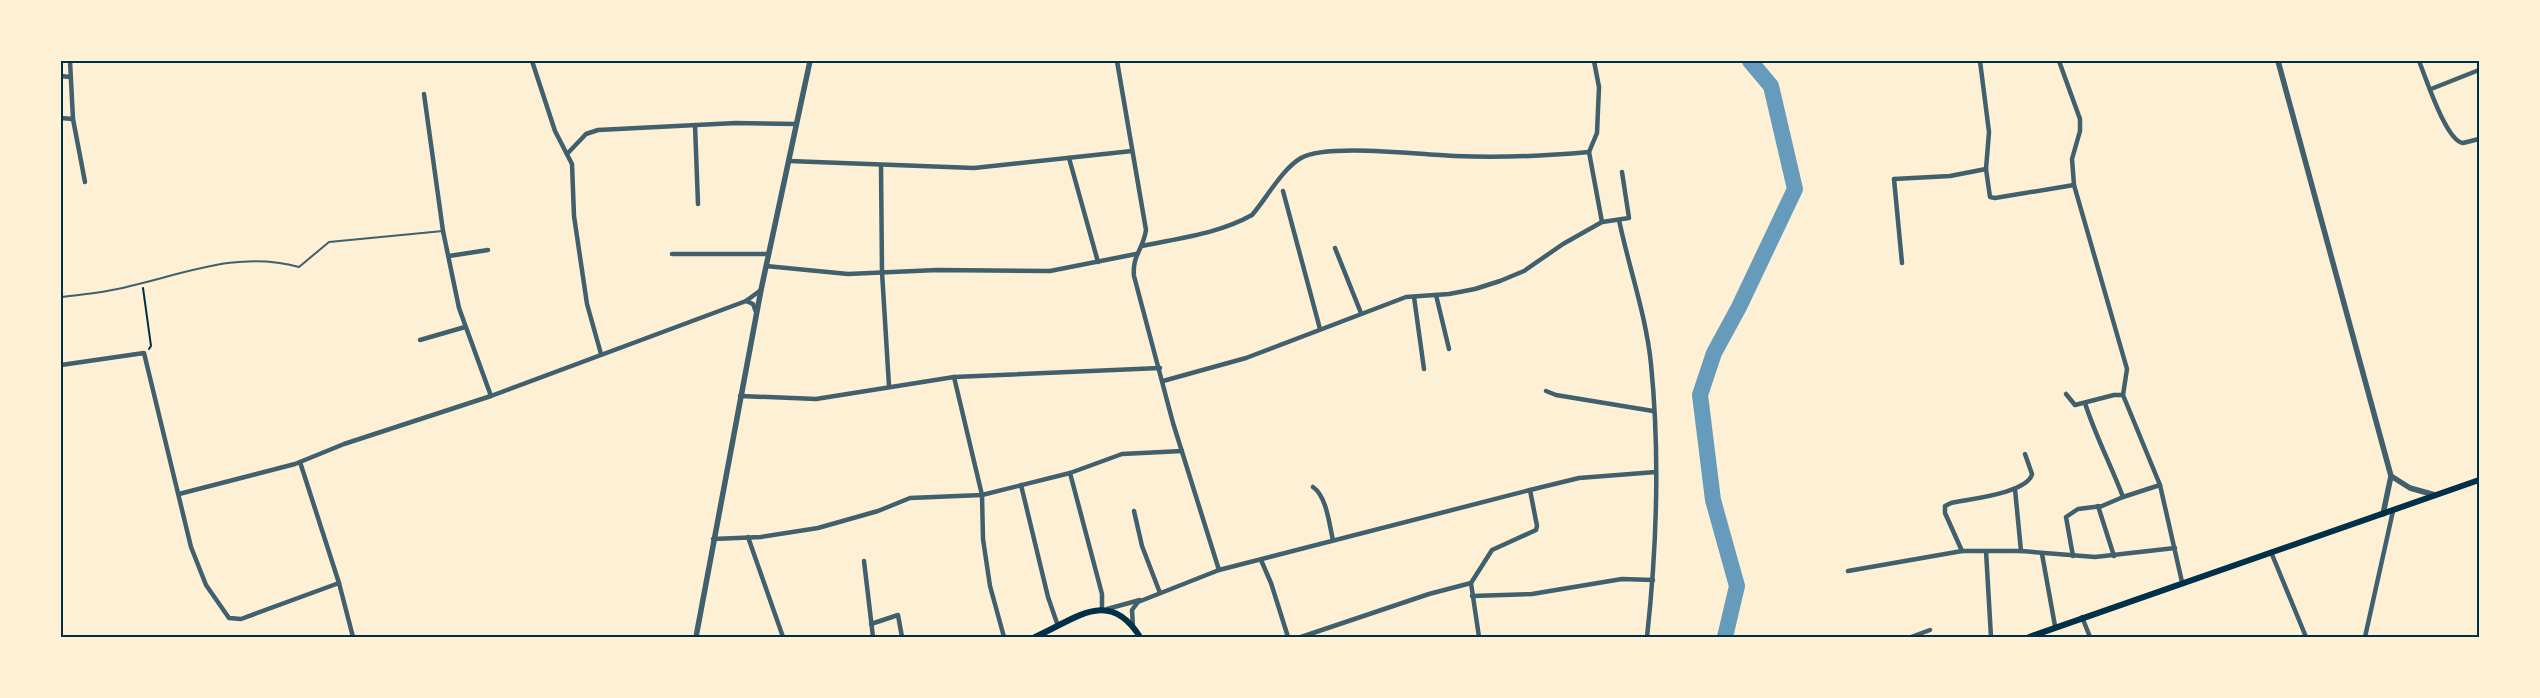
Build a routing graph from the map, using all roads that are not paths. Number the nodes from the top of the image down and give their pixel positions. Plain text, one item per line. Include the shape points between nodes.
1 (70, 61) edge
2 (532, 61) edge
3 (810, 61) edge
4 (1117, 61) edge
5 (1594, 61) edge
6 (1980, 61) edge
7 (2059, 61) edge
8 (2278, 61) edge
9 (2419, 61) edge
10 (2479, 70) edge
11 (61, 76) edge
12 (70, 77) junction
13 (2431, 89) junction
14 (424, 94) dead end
15 (61, 118) edge
16 (73, 119) junction
17 (796, 124) junction
18 (695, 125) junction
19 (2479, 138) edge
20 (1132, 151) junction
21 (1588, 152) junction
22 (567, 154) junction
23 (1069, 158) junction
24 (789, 161) junction
25 (881, 165) junction
26 (1986, 169) junction
27 (1622, 172) dead end
28 (85, 182) dead end
29 (2074, 184) junction
30 (1283, 191) dead end
31 (698, 204) dead end
32 (1620, 220) junction
33 (1602, 222) junction
34 (443, 231) junction
35 (1142, 246) junction
36 (1334, 248) dead end
37 (488, 250) dead end
38 (672, 254) dead end
39 (768, 254) junction
40 (1136, 254) junction
41 (449, 256) junction
42 (1098, 262) junction
43 (1902, 263) dead end
44 (766, 266) junction
45 (882, 272) junction
46 (760, 290) junction
47 (1436, 295) junction
48 (61, 297) edge
49 (1414, 297) junction
50 (746, 301) junction
51 (756, 312) junction
52 (1361, 313) junction
53 (465, 327) junction
54 (1320, 329) junction
55 (420, 340) dead end
56 (1449, 349) dead end
57 (601, 354) junction
58 (61, 366) edge
59 (1160, 368) junction
60 (1424, 369) dead end
61 (954, 377) junction
62 (1163, 381) junction
63 (889, 386) junction
64 (1546, 391) dead end
65 (2066, 394) dead end
66 (2124, 395) junction
67 (491, 396) junction
68 (740, 396) junction
69 (2085, 402) junction
70 (1653, 411) junction
71 (1182, 451) junction
72 (2025, 454) dead end
73 (300, 462) junction
74 (1070, 472) junction
75 (1656, 472) junction
76 (2391, 476) junction
77 (2479, 480) edge
78 (1022, 485) junction
79 (2160, 485) junction
80 (1313, 487) dead end
81 (2015, 489) junction
82 (1530, 490) junction
83 (179, 494) junction
84 (982, 495) junction
85 (2435, 495) junction
86 (2123, 497) junction
87 (2098, 506) junction
88 (1134, 511) dead end
89 (2393, 511) junction
90 (2384, 514) junction
91 (748, 537) junction
92 (713, 539) junction
93 (1333, 540) junction
94 (2175, 548) junction
95 (1962, 551) junction
96 (1986, 551) junction
97 (2021, 551) junction
98 (2270, 551) junction
99 (2042, 554) junction
100 (2073, 556) junction
101 (2114, 556) junction
102 (1261, 560) junction
103 (864, 561) dead end
104 (1219, 570) junction
105 (1848, 571) dead end
106 (1653, 580) junction
107 (2182, 582) junction
108 (339, 583) junction
109 (1471, 583) junction
110 (1160, 593) junction
111 (1472, 596) junction
112 (1146, 598) junction
113 (1104, 609) junction
114 (2082, 617) junction
115 (870, 624) junction
116 (1058, 626) junction
117 (1133, 626) junction
118 (2055, 626) junction
119 (1930, 630) dead end
120 (353, 637) edge
121 (696, 637) edge
122 (783, 637) edge
123 (873, 637) edge
124 (902, 637) edge
125 (1004, 637) edge
126 (1035, 637) edge
127 (1140, 637) edge
128 (1288, 637) edge
129 (1302, 637) edge
130 (1479, 637) edge
131 (1647, 637) edge
132 (1911, 637) edge
133 (1991, 637) edge
134 (2029, 637) edge
135 (2090, 637) edge
136 (2306, 637) edge
137 (2365, 637) edge

1 - 12 street
2 - 22 street via 553,126
3 - 17 street
4 - 20 street
5 - 21 street via 1599,87 1597,133
6 - 26 street via 1989,132
7 - 29 street via 2080,119 2072,158
8 - 76 street
9 - 13 street
10 - 13 street
11 - 12 street
12 - 16 street
13 - 19 street via 2442,119 2454,138 2463,143
14 - 34 street
15 - 16 street
16 - 28 street
17 - 18 street
17 - 24 street
18 - 22 street via 598,130 586,134
18 - 31 street
20 - 23 street
20 - 35 street via 1146,225
21 - 33 street
21 - 35 street via 1456,156 1378,151 1319,152 1294,162 1252,216 1203,233
22 - 57 street via 572,164 572,207 587,304
23 - 25 street via 974,168
23 - 42 street
24 - 25 street
24 - 39 street
25 - 45 street
26 - 29 street via 1988,192 1992,198
26 - 43 street via 1950,176 1894,179
27 - 32 street via 1629,218
29 - 66 street via 2127,369
30 - 54 street
32 - 33 street
32 - 70 street via 1644,319 1651,364
33 - 47 street via 1524,271 1475,289
34 - 41 street
34 - 48 lane via 329,242 299,267 282,262 215,263 107,292
35 - 40 street
36 - 52 street
37 - 41 street
38 - 39 street
39 - 44 street
40 - 42 street
40 - 59 street via 1134,276
41 - 53 street
42 - 45 street via 1050,271
44 - 45 street via 848,274
44 - 46 street
45 - 63 street
46 - 50 street
46 - 51 street
47 - 49 street
47 - 56 street
49 - 52 street
49 - 60 street
50 - 51 street via 753,304
50 - 57 street
51 - 68 street
52 - 54 street
53 - 55 street
53 - 67 street
54 - 62 street via 1246,358
57 - 67 street
58 - 83 street via 144,353
59 - 61 street
59 - 62 street
61 - 63 street
61 - 84 street
62 - 71 street
63 - 68 street via 816,399
64 - 70 street
65 - 69 street via 2075,405
66 - 69 street
66 - 79 street
67 - 73 street via 376,433
68 - 92 street
69 - 86 street
70 - 75 street
71 - 74 street via 1122,454
71 - 104 street
72 - 81 street via 2032,476
73 - 83 street
73 - 108 street
74 - 78 street
74 - 113 street
75 - 82 street via 1579,478
75 - 106 street
76 - 85 street via 2410,488
76 - 90 street
77 - 85 main road
78 - 84 street
78 - 116 street
79 - 86 street
79 - 94 street
80 - 93 street via 1323,502
81 - 95 street via 1946,505 1944,513
81 - 97 street
82 - 93 street
82 - 109 street via 1536,530 1492,550
83 - 108 street via 186,533 197,564 206,585 228,618 241,618
84 - 91 street via 910,498 878,512 818,528
84 - 125 street via 983,539 992,594
85 - 89 main road
86 - 87 street
87 - 100 street via 2078,509 2066,517
87 - 101 street
88 - 110 street via 1142,546
89 - 90 main road
89 - 137 street
90 - 98 main road
91 - 92 street
91 - 122 street
92 - 121 street
93 - 102 street
94 - 101 street
94 - 107 street
95 - 96 street
95 - 105 street
96 - 97 street
96 - 133 street
97 - 99 street
98 - 107 main road
98 - 136 street
99 - 100 street
99 - 118 street
100 - 101 street
102 - 104 street
102 - 128 street
103 - 115 street
104 - 110 street
106 - 111 street via 1622,579 1532,594
106 - 131 street
107 - 114 main road
108 - 120 street
109 - 111 street
109 - 129 street
110 - 112 street
111 - 130 street
112 - 113 street
112 - 117 street via 1134,606
113 - 116 main road
113 - 117 main road via 1120,613
114 - 118 main road
114 - 135 street
115 - 123 street
115 - 124 street via 898,615
116 - 126 main road
117 - 127 main road
118 - 134 main road
119 - 132 street

